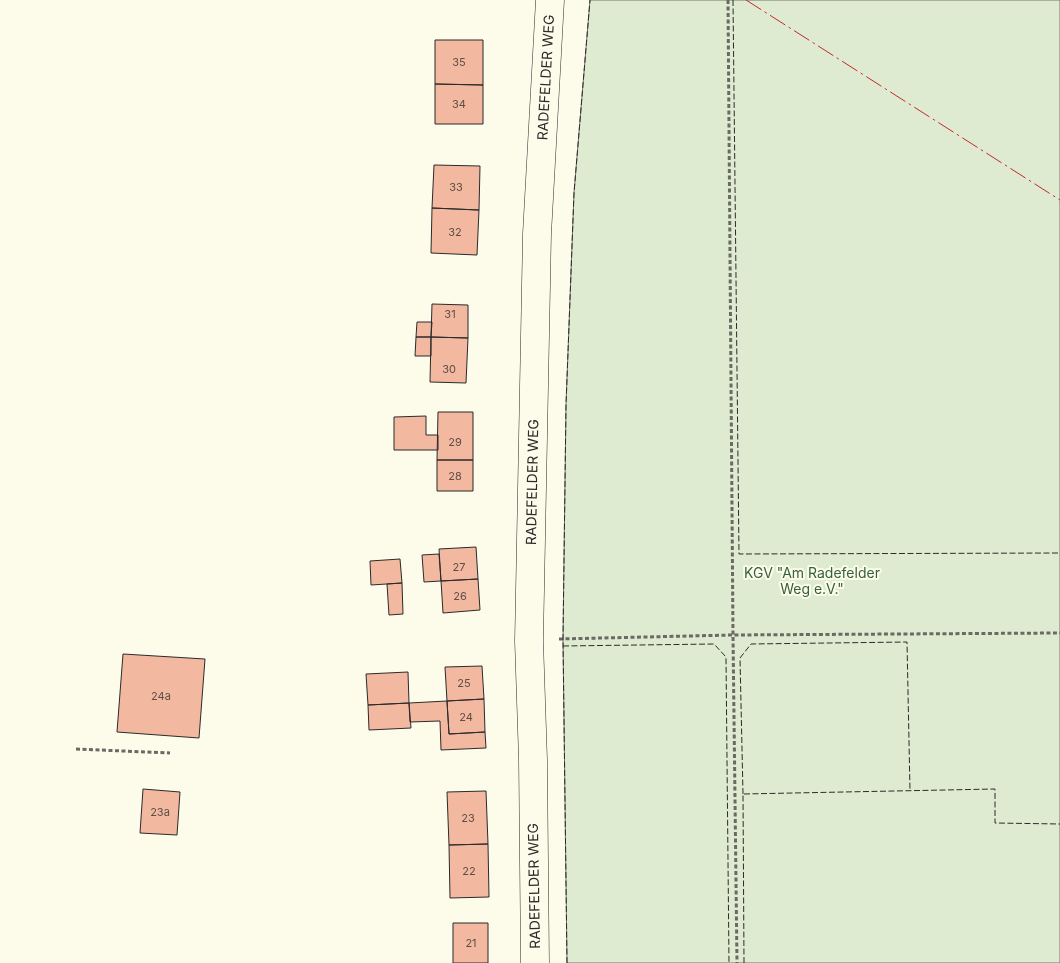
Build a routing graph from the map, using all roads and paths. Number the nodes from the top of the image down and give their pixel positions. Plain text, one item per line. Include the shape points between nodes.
1 (550, 0) edge
2 (728, 0) edge
3 (1060, 633) edge
4 (732, 635) junction
5 (529, 641) junction
6 (76, 749) dead end
7 (170, 753) dead end
8 (535, 963) edge
9 (737, 963) edge

1 - 5 street, RADEFELDER WEG via 537,234
2 - 4 path
3 - 4 path
4 - 5 path
4 - 9 path
5 - 8 street, RADEFELDER WEG
6 - 7 path

